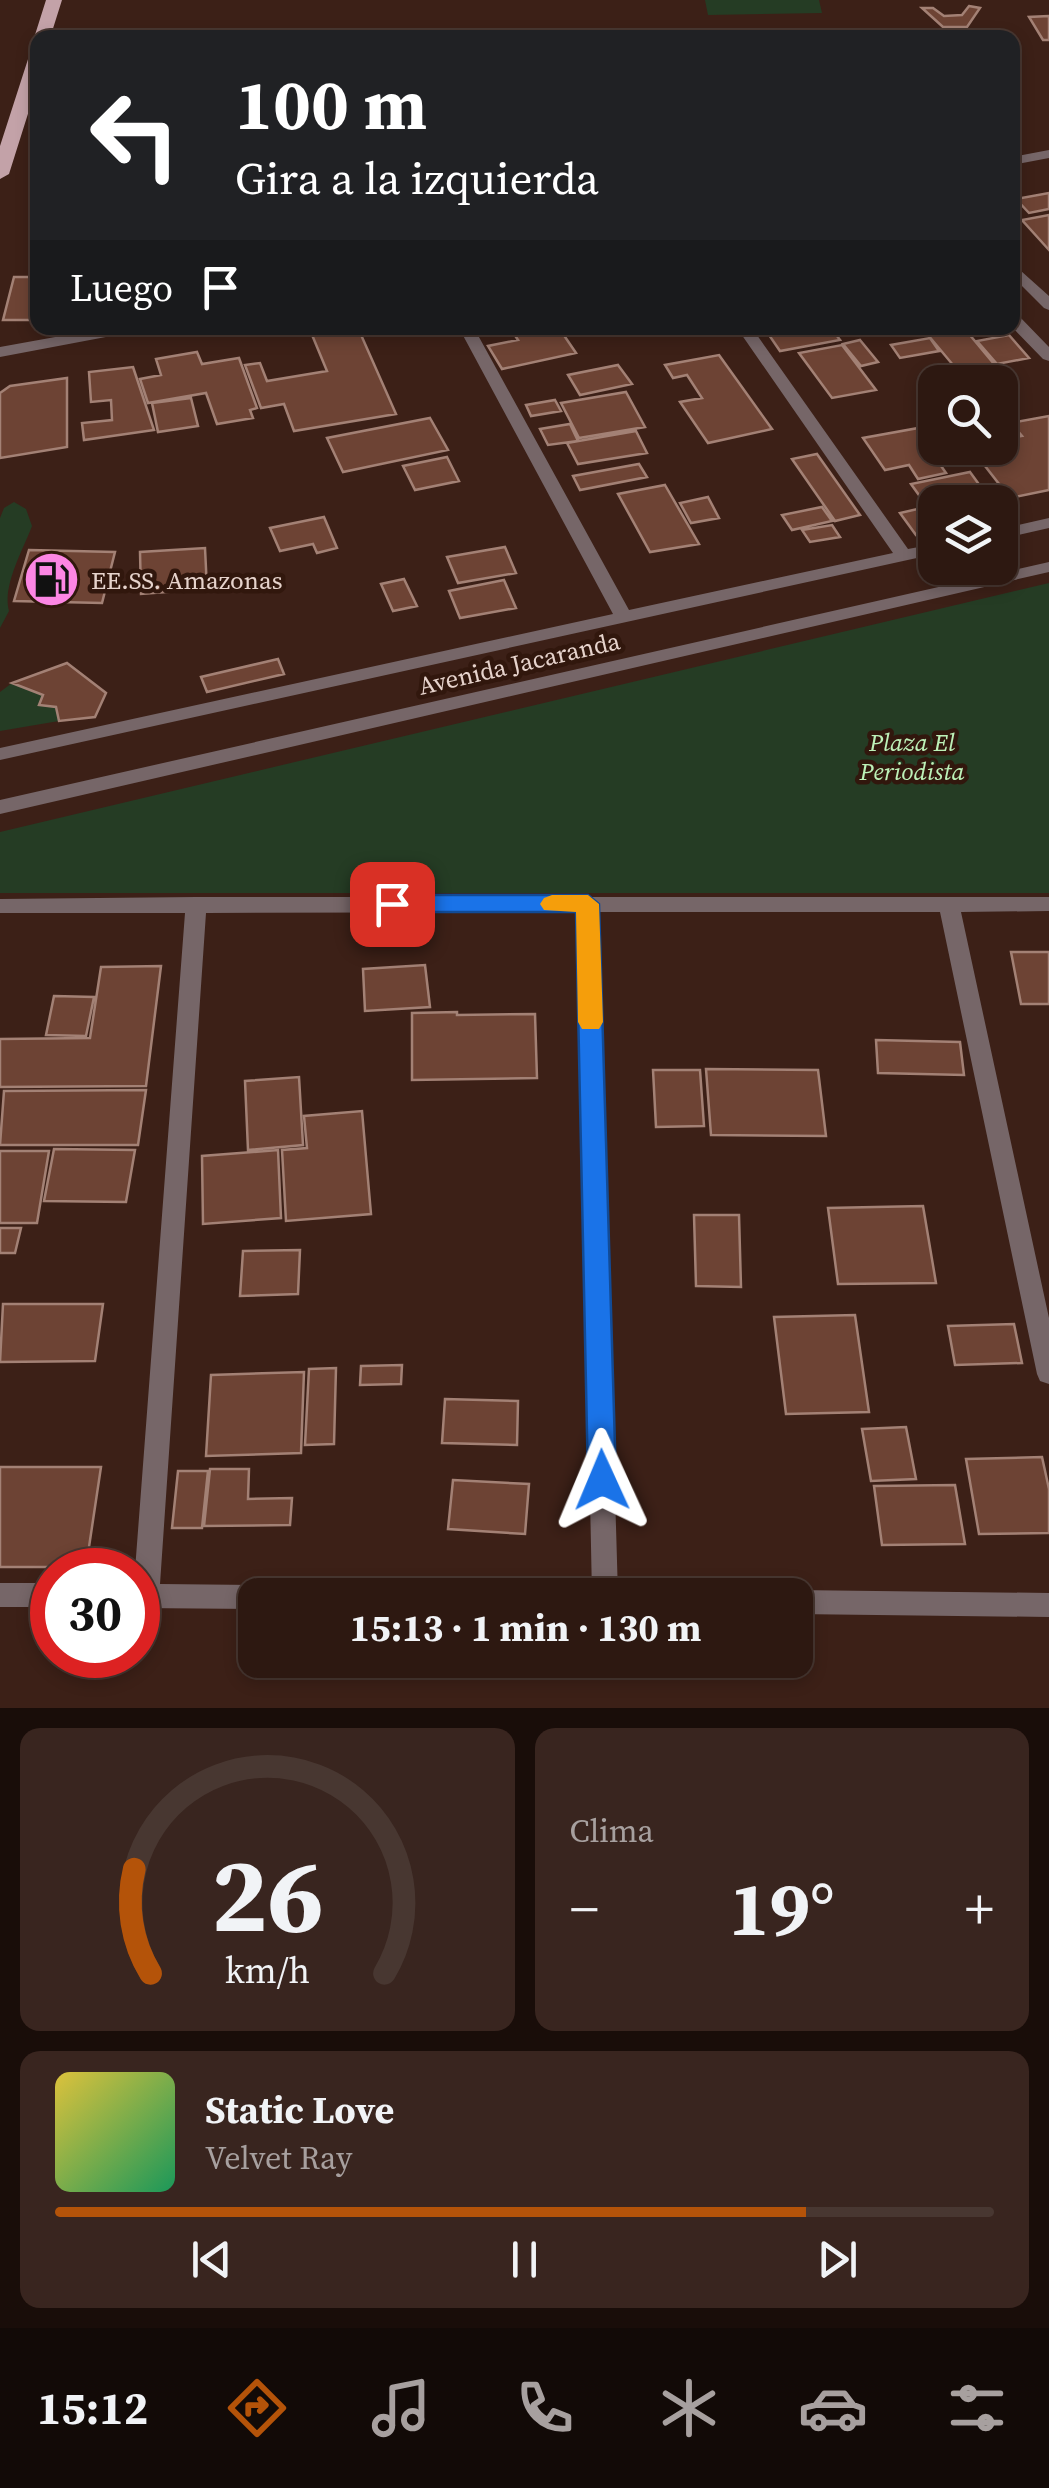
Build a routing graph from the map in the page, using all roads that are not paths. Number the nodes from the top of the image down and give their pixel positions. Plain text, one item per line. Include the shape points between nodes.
1 (54, 0) edge
2 (45, 30) edge
3 (30, 78) edge
4 (1049, 154) edge
5 (1020, 159) edge
6 (0, 174) edge
7 (1020, 275) edge
8 (1049, 306) edge
9 (1020, 325) edge
10 (90, 335) edge
11 (470, 335) edge
12 (749, 335) edge
13 (0, 352) edge
14 (1049, 356) edge
15 (1049, 523) edge
16 (1018, 530) edge
17 (918, 553) edge
18 (904, 556) junction
19 (1049, 567) edge
20 (623, 616) junction
21 (0, 754) edge
22 (0, 807) edge
23 (196, 904) junction
24 (588, 904) junction
25 (949, 904) junction
26 (1049, 904) edge
27 (0, 906) edge
28 (1049, 1374) edge
29 (146, 1548) edge
30 (605, 1578) edge
31 (0, 1594) edge
32 (30, 1595) edge
33 (160, 1596) edge
34 (238, 1598) edge
35 (813, 1602) edge
36 (1049, 1605) edge

1 - 2 main road
3 - 6 main road
4 - 5 street
7 - 8 street
9 - 14 street
10 - 13 street
11 - 20 street
12 - 18 street
15 - 16 street
17 - 18 street, Avenida Jacaranda
18 - 20 street, Avenida Jacaranda
19 - 22 street, Avenida Jacaranda
20 - 21 street, Avenida Jacaranda
23 - 24 street
23 - 27 street
23 - 29 street
24 - 25 street
24 - 30 street
25 - 26 street
25 - 28 street
31 - 32 street
33 - 34 street
35 - 36 street

